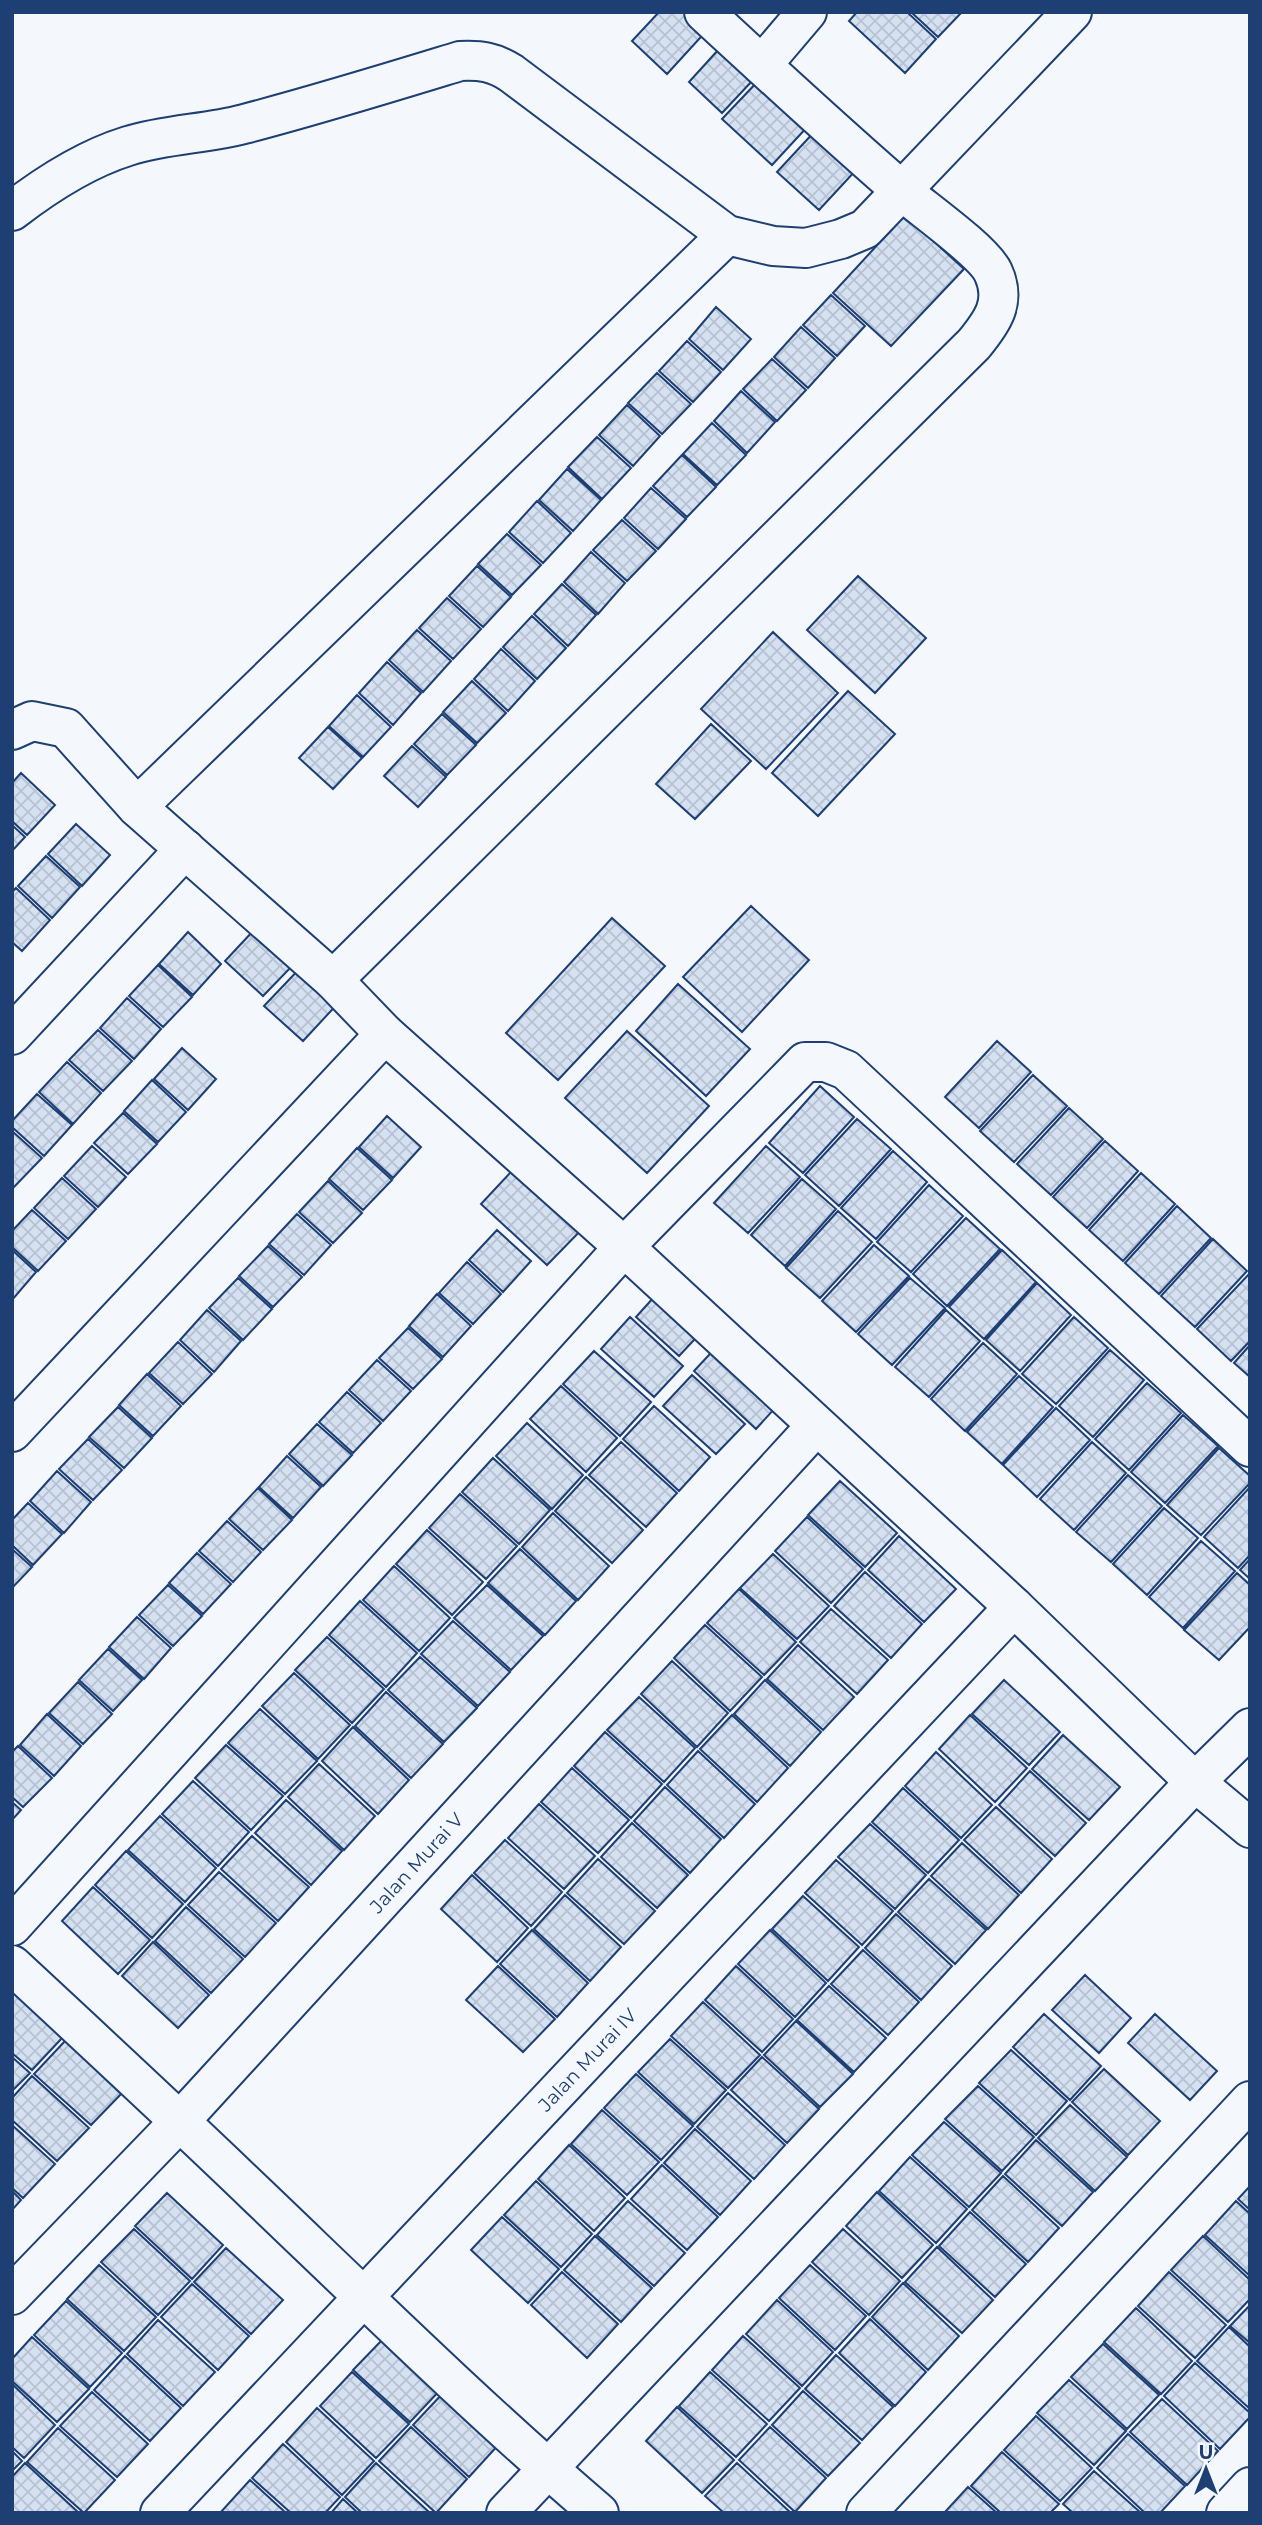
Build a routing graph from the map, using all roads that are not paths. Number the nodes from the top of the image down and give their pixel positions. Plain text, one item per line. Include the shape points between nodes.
1 (704, 12) edge
2 (807, 12) edge
3 (1072, 12) edge
4 (762, 65) junction
5 (902, 191) junction
6 (12, 211) edge
7 (727, 235) junction
8 (12, 730) edge
9 (137, 807) junction
10 (185, 849) junction
11 (333, 980) junction
12 (385, 1034) junction
13 (12, 1035) edge
14 (624, 1247) junction
15 (816, 1426) junction
16 (12, 1432) edge
17 (1250, 1447) edge
18 (1014, 1607) junction
19 (1250, 1728) edge
20 (1195, 1782) junction
21 (1250, 1828) edge
22 (12, 1926) edge
23 (12, 1965) edge
24 (1250, 2101) edge
25 (180, 2121) junction
26 (12, 2295) edge
27 (364, 2298) junction
28 (546, 2468) junction
29 (1250, 2487) edge
30 (160, 2513) edge
31 (506, 2513) edge
32 (598, 2513) edge
33 (866, 2513) edge
34 (1226, 2513) edge

1 - 4 street
2 - 4 street
3 - 5 street
4 - 5 street
5 - 7 street via 864,229 806,248
5 - 11 street via 986,261 997,284 994,318 974,344
6 - 7 street via 46,184 128,146 214,132 460,61 477,60 512,73
7 - 9 street
8 - 9 street via 32,721 66,728
9 - 10 street
10 - 11 street
10 - 13 street
11 - 12 street
12 - 14 street
12 - 16 street
14 - 15 street
14 - 17 street via 805,1062 826,1062 846,1070
14 - 22 street
15 - 18 street
15 - 25 street, Jalan Murai V
18 - 20 street
18 - 27 street, Jalan Murai IV
19 - 20 street
20 - 21 street
20 - 28 street
23 - 25 street
24 - 33 street
25 - 26 street, Jalan Murai V
25 - 27 street
27 - 28 street
27 - 30 street, Jalan Murai IV
28 - 31 street
28 - 32 street
29 - 34 street

